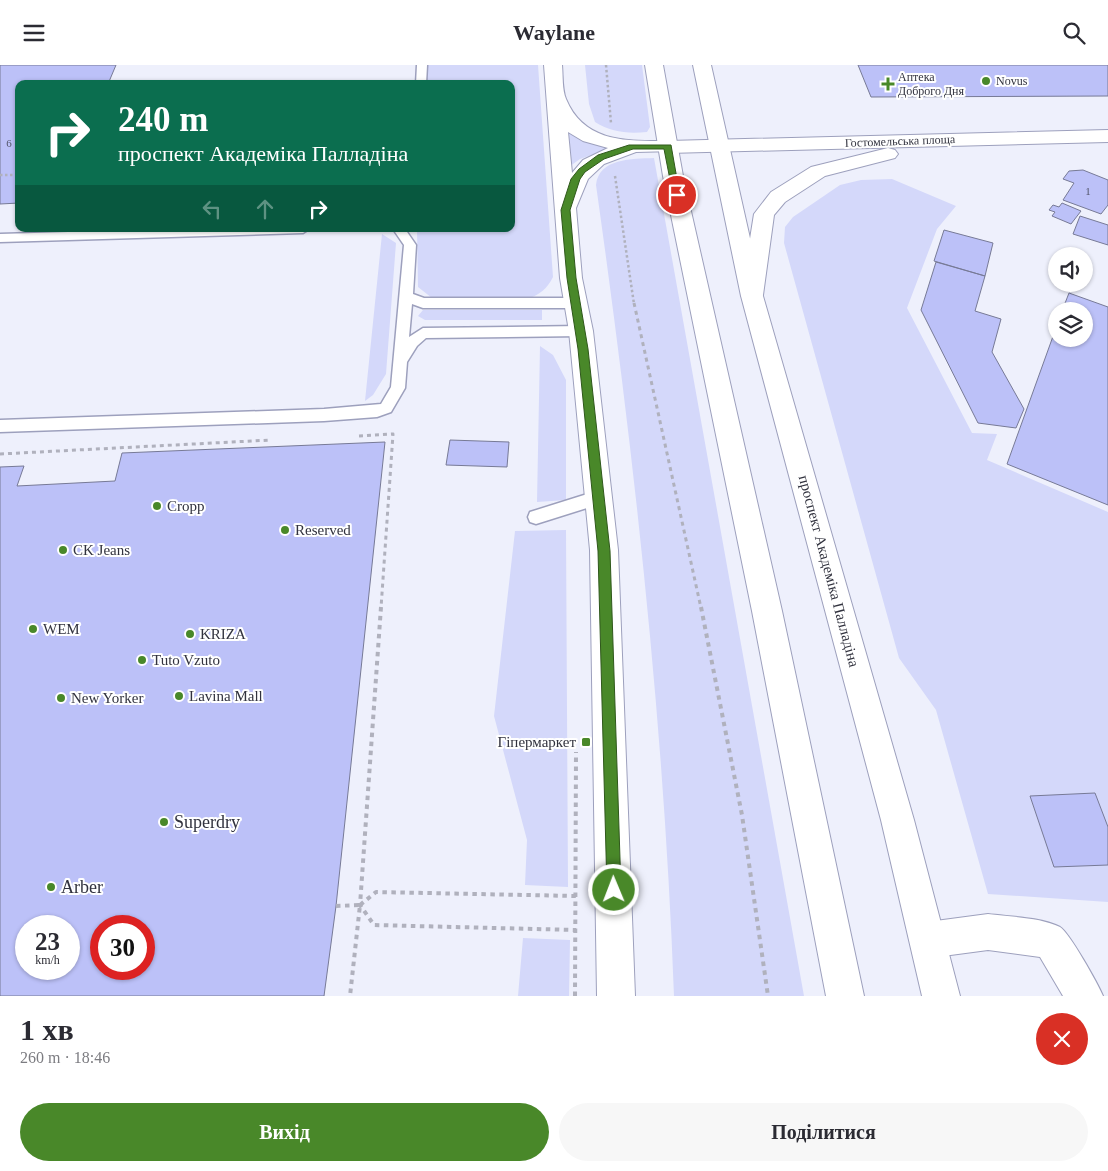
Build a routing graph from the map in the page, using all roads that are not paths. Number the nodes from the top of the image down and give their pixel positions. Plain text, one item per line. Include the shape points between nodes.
1 (422, 65) edge
2 (554, 65) edge
3 (654, 65) edge
4 (702, 65) edge
5 (421, 80) edge
6 (555, 96) junction
7 (1108, 130) edge
8 (1108, 135) edge
9 (1080, 136) junction
10 (979, 139) junction
11 (719, 146) junction
12 (668, 147) junction
13 (612, 148) junction
14 (566, 210) junction
15 (202, 232) edge
16 (401, 232) edge
17 (411, 232) edge
18 (0, 238) edge
19 (410, 245) junction
20 (752, 295) junction
21 (406, 297) junction
22 (576, 303) junction
23 (581, 331) junction
24 (400, 364) junction
25 (0, 426) edge
26 (600, 497) junction
27 (536, 517) dead end
28 (928, 940) junction
29 (616, 996) edge
30 (845, 996) edge
31 (941, 996) edge
32 (1084, 996) edge

1 - 5 lane
2 - 6 main road
3 - 12 main road
4 - 11 main road
6 - 13 main road via 571,125
6 - 14 main road
7 - 9 main road
8 - 9 main road
9 - 10 main road, Гостомельська площа
10 - 11 main road, Гостомельська площа
10 - 20 main road via 818,171 778,197 764,214
11 - 12 main road, Гостомельська площа
11 - 20 main road, проспект Академіка Палладіна
12 - 13 main road, Гостомельська площа
12 - 30 main road
13 - 14 main road, Гостомельська площа via 582,170
14 - 22 main road
15 - 18 lane
16 - 19 lane
17 - 19 lane
19 - 21 lane
20 - 28 main road, проспект Академіка Палладіна
21 - 22 lane via 423,303
21 - 24 lane
22 - 23 main road
23 - 24 lane via 423,333 412,343
23 - 26 main road
24 - 25 lane via 394,397 386,408 377,411
26 - 27 lane
26 - 29 main road via 605,570
28 - 31 main road, проспект Академіка Палладіна
28 - 32 main road via 988,932 1050,941

